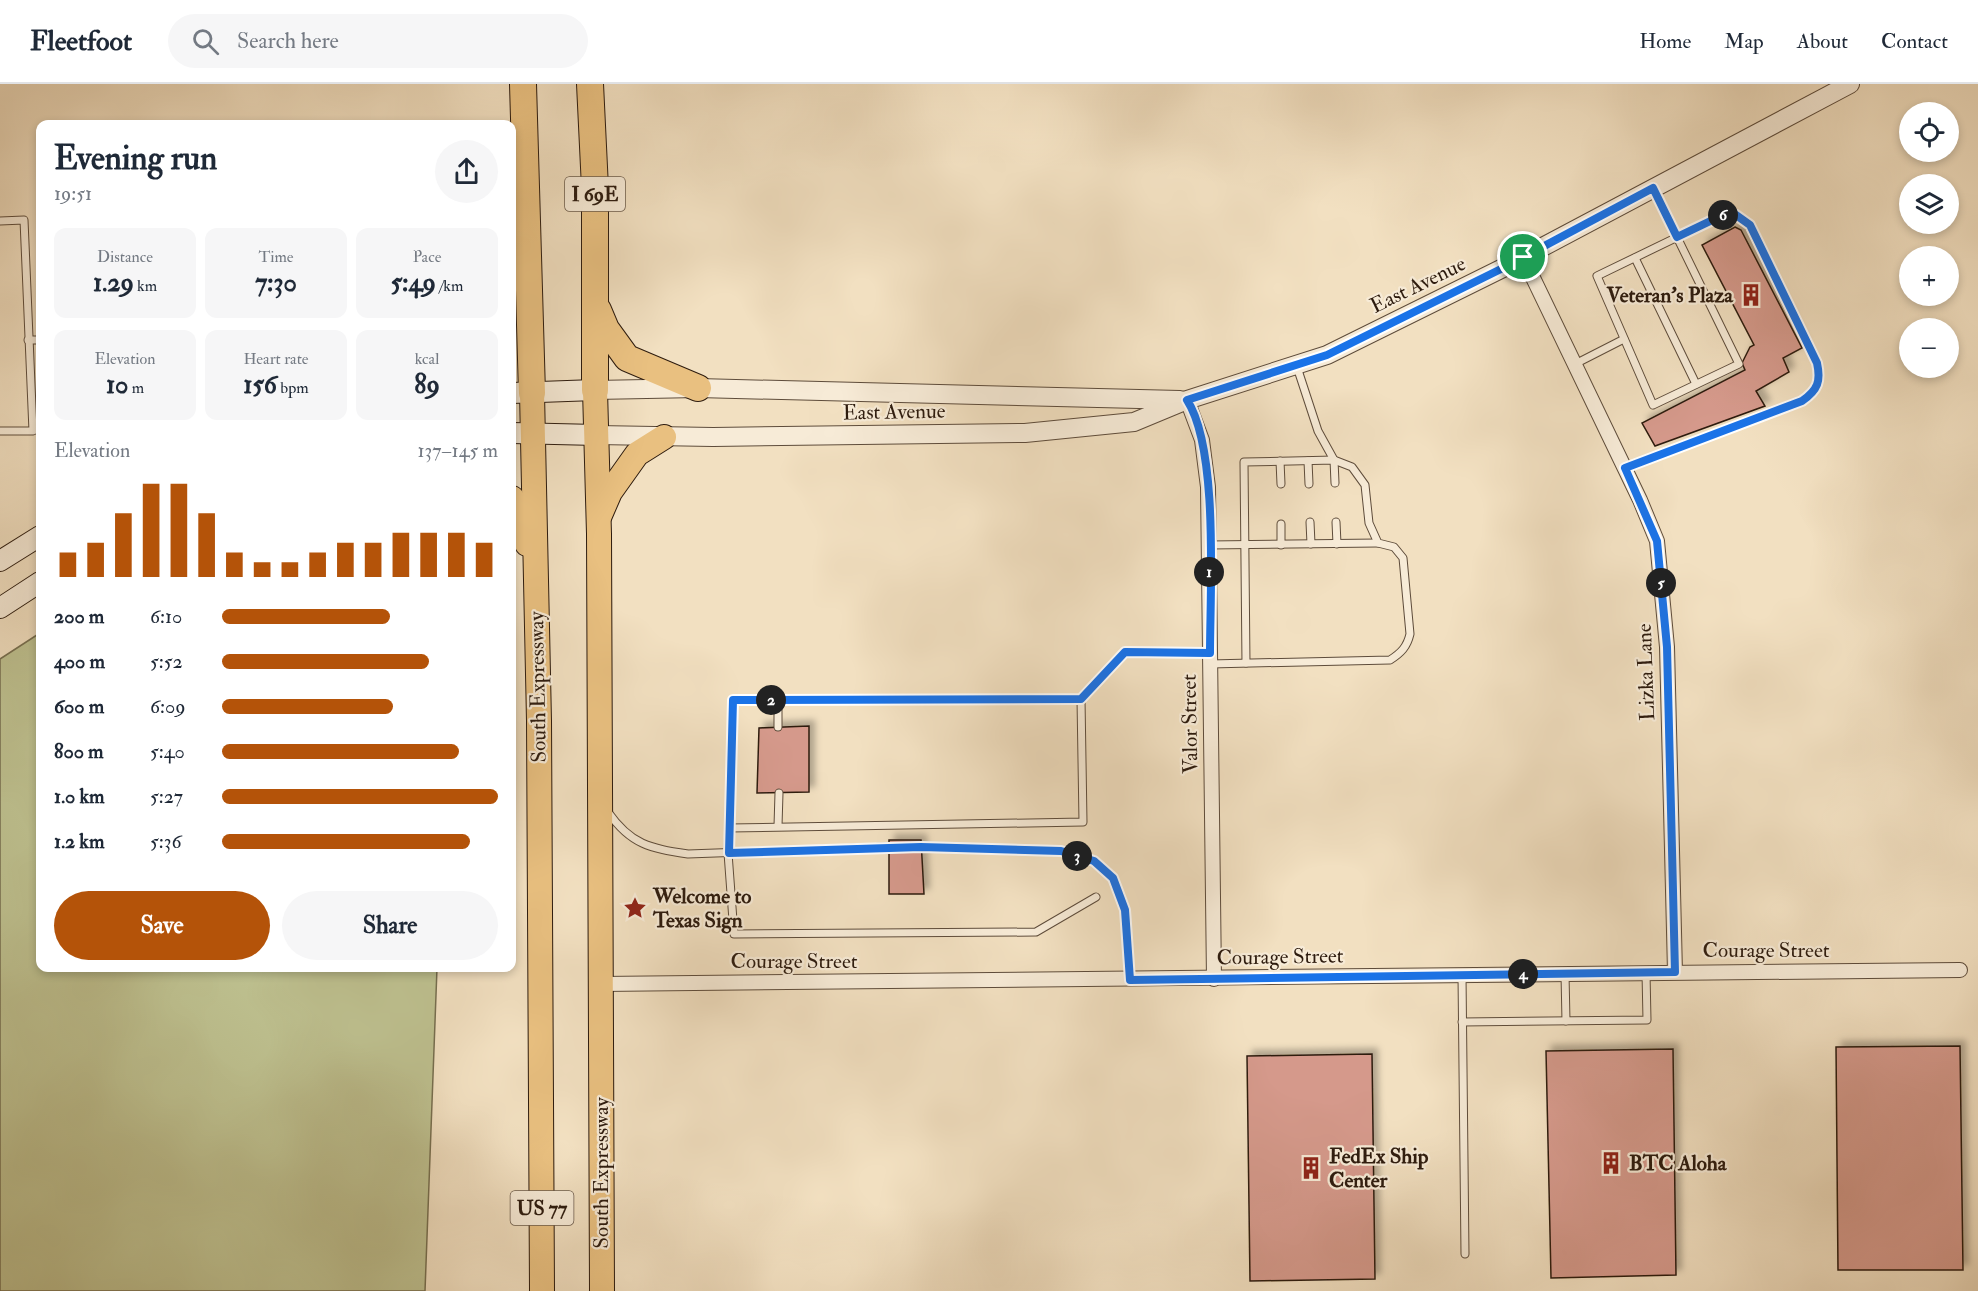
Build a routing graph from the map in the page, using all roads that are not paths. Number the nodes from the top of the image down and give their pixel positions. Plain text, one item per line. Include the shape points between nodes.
1 (523, 84) edge
2 (590, 84) edge
3 (1850, 84) edge
4 (1653, 188) junction
5 (0, 221) edge
6 (528, 235) junction
7 (1677, 237) junction
8 (1523, 257) junction
9 (1635, 258) junction
10 (516, 288) edge
11 (595, 304) junction
12 (1624, 339) junction
13 (28, 340) junction
14 (36, 340) edge
15 (1296, 364) junction
16 (1575, 364) junction
17 (1696, 384) junction
18 (698, 388) junction
19 (595, 390) junction
20 (522, 393) edge
21 (1187, 400) junction
22 (0, 431) edge
23 (522, 433) edge
24 (597, 435) junction
25 (664, 437) junction
26 (1334, 460) junction
27 (1280, 461) junction
28 (1308, 461) junction
29 (1625, 468) junction
30 (1335, 483) dead end
31 (1281, 484) dead end
32 (1309, 484) dead end
33 (516, 508) edge
34 (598, 520) junction
35 (1310, 522) dead end
36 (1336, 522) dead end
37 (1281, 524) dead end
38 (36, 538) edge
39 (1378, 543) junction
40 (1311, 544) junction
41 (1337, 544) junction
42 (1209, 545) junction
43 (1245, 545) junction
44 (1281, 545) junction
45 (0, 561) edge
46 (36, 585) edge
47 (537, 596) junction
48 (0, 608) edge
49 (1210, 659) junction
50 (1246, 663) junction
51 (1081, 699) junction
52 (778, 700) junction
53 (778, 727) dead end
54 (779, 793) dead end
55 (600, 801) junction
56 (778, 826) junction
57 (729, 828) junction
58 (729, 853) junction
59 (1096, 897) dead end
60 (1960, 970) dead end
61 (1675, 972) junction
62 (1646, 973) junction
63 (1565, 974) junction
64 (1462, 975) junction
65 (1214, 979) junction
66 (1130, 980) junction
67 (601, 984) junction
68 (1566, 1021) junction
69 (1462, 1022) junction
70 (601, 1229) junction
71 (1465, 1254) dead end
72 (542, 1291) edge
73 (602, 1291) edge
74 (618, 1291) edge

1 - 6 highway, South Expressway
2 - 11 highway, South Expressway / I 69E
3 - 4 street, East Avenue
4 - 7 lane
4 - 8 street, East Avenue
5 - 13 lane via 24,220
6 - 10 highway
6 - 20 highway, South Expressway
7 - 9 lane
7 - 17 lane via 1739,364
7 - 29 lane via 1725,214 1736,215 1750,225 1817,363 1820,379 1814,392 1802,401
8 - 15 street, East Avenue via 1327,355
8 - 16 street, Lizka Lane
9 - 12 lane via 1597,276
9 - 17 lane
11 - 18 highway via 606,329 627,358
11 - 19 highway, South Expressway / I 69E
12 - 16 lane
12 - 17 lane via 1653,405
13 - 14 lane
13 - 22 lane via 33,431
15 - 21 street, East Avenue
15 - 26 lane via 1318,431
16 - 29 street, Lizka Lane
18 - 19 street, East Avenue
18 - 21 street, East Avenue
19 - 20 main road
19 - 24 highway, South Expressway / US 77
20 - 23 highway, South Expressway / US 77
21 - 25 street, East Avenue via 1134,422 1025,433
21 - 42 street, Valor Street via 1206,459
23 - 24 main road
23 - 47 highway, South Expressway / US 77
24 - 25 street, East Avenue
24 - 34 highway, South Expressway / US 77
25 - 34 highway via 637,454 610,492
26 - 28 lane
26 - 30 lane
26 - 39 lane via 1352,467 1365,485 1369,523
27 - 28 lane
27 - 31 lane
27 - 43 lane via 1244,462
28 - 32 lane
29 - 61 street, Lizka Lane via 1657,541 1667,647
33 - 47 highway
34 - 55 highway, South Expressway / US 77
35 - 40 lane
36 - 41 lane
37 - 44 lane
38 - 45 main road
39 - 41 lane
39 - 50 lane via 1394,547 1403,558 1410,634 1401,653 1390,660
40 - 41 lane
40 - 44 lane
42 - 43 lane
42 - 49 street, Valor Street
43 - 44 lane
43 - 50 lane
46 - 48 main road
47 - 72 highway, South Expressway / US 77
49 - 50 lane
49 - 51 lane via 1125,652
49 - 65 street, Valor Street
51 - 52 lane
51 - 56 lane via 1083,822
52 - 53 lane
52 - 57 lane via 733,700
54 - 56 lane
55 - 58 lane via 631,840 657,850 688,855
55 - 67 highway, South Expressway / US 77
56 - 57 lane
57 - 58 lane
58 - 59 lane via 734,934 1036,932
58 - 66 lane via 921,847 1061,851 1094,861 1113,878 1125,910
60 - 61 street, Courage Street
61 - 62 street, Courage Street
62 - 63 street, Courage Street
62 - 68 lane via 1647,1020
63 - 64 street, Courage Street
63 - 68 lane
64 - 65 street, Courage Street
64 - 69 lane
65 - 66 street, Courage Street
66 - 67 street, Courage Street
67 - 70 highway, South Expressway / US 77
68 - 69 lane
69 - 71 lane
70 - 73 highway, South Expressway / US 77
70 - 74 highway

